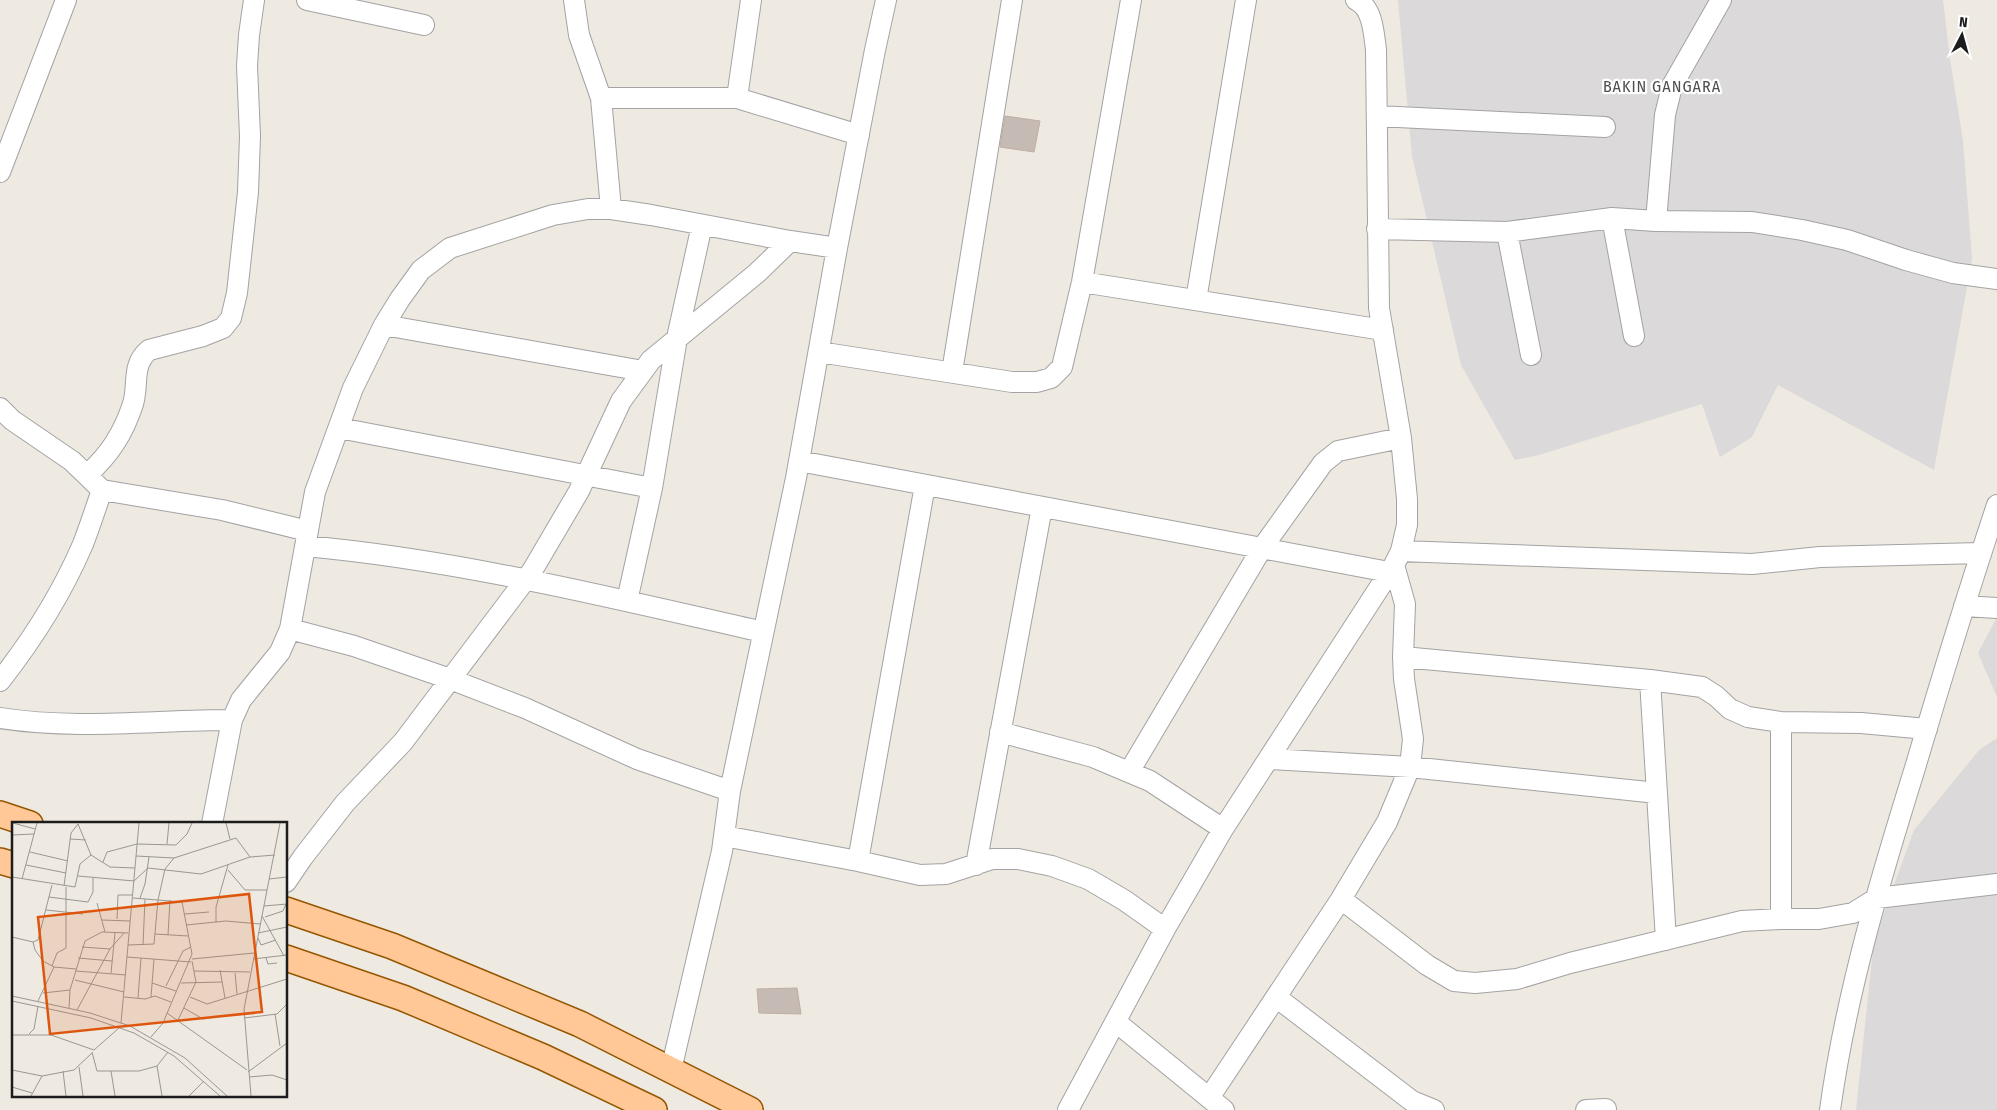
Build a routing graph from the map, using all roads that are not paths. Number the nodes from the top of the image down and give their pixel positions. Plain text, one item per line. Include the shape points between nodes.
1 (66, 0) edge
2 (254, 0) edge
3 (307, 0) edge
4 (574, 0) edge
5 (751, 0) edge
6 (886, 0) edge
7 (1012, 0) edge
8 (1131, 0) edge
9 (1246, 0) edge
10 (1356, 0) edge
11 (1721, 0) edge
12 (424, 25) dead end
13 (600, 98) junction
14 (737, 98) junction
15 (1376, 116) junction
16 (1605, 127) dead end
17 (859, 134) junction
18 (0, 172) edge
19 (611, 209) junction
20 (1612, 218) junction
21 (1656, 222) junction
22 (702, 225) junction
23 (1377, 228) junction
24 (1508, 232) junction
25 (790, 241) junction
26 (837, 248) junction
27 (1997, 279) edge
28 (1082, 282) junction
29 (1196, 300) junction
30 (384, 325) junction
31 (1383, 330) junction
32 (1634, 336) dead end
33 (677, 338) junction
34 (818, 352) junction
35 (1531, 355) dead end
36 (643, 371) junction
37 (952, 372) junction
38 (0, 408) edge
39 (339, 428) junction
40 (1401, 438) junction
41 (799, 461) junction
42 (87, 475) junction
43 (586, 476) junction
44 (925, 485) junction
45 (652, 488) junction
46 (102, 490) junction
47 (1997, 504) edge
48 (1042, 507) junction
49 (306, 538) junction
50 (1262, 548) junction
51 (1981, 553) junction
52 (1395, 563) junction
53 (526, 579) junction
54 (627, 602) junction
55 (1964, 606) junction
56 (1997, 608) edge
57 (290, 629) junction
58 (763, 632) junction
59 (1403, 657) junction
60 (450, 679) junction
61 (1650, 680) junction
62 (0, 681) edge
63 (0, 718) edge
64 (232, 720) junction
65 (1781, 722) junction
66 (1927, 729) junction
67 (1000, 732) junction
68 (1269, 759) junction
69 (1410, 767) junction
70 (1129, 772) junction
71 (730, 791) junction
72 (1657, 793) junction
73 (0, 814) edge
74 (24, 822) edge
75 (212, 822) edge
76 (1223, 829) junction
77 (724, 836) junction
78 (0, 861) edge
79 (858, 861) junction
80 (12, 865) edge
81 (976, 865) junction
82 (288, 879) edge
83 (1997, 884) edge
84 (1877, 898) junction
85 (1341, 900) junction
86 (288, 911) edge
87 (1781, 918) junction
88 (1165, 929) junction
89 (1666, 940) junction
90 (288, 959) edge
91 (1276, 997) junction
92 (1116, 1022) junction
93 (671, 1070) junction
94 (1216, 1104) edge
95 (1606, 1109) dead end
96 (654, 1110) edge
97 (750, 1110) edge
98 (1068, 1110) edge
99 (1434, 1110) edge
100 (1586, 1110) edge
101 (1830, 1110) edge

1 - 18 street
2 - 42 street via 248,58 248,192 237,293 231,318 223,328 149,350 143,355 138,362 133,402 122,431 104,459
3 - 12 street
4 - 13 street via 579,35
5 - 14 street
6 - 17 street
7 - 37 street
8 - 28 street
9 - 29 street
10 - 15 street via 1372,20 1376,50
11 - 21 street via 1672,86 1665,115
13 - 14 street
13 - 19 street
14 - 17 street
15 - 16 street
15 - 23 street
17 - 26 street
19 - 22 street
19 - 30 street via 554,215 450,248 421,270
20 - 21 street
20 - 24 street
20 - 32 street
21 - 27 street via 1752,222 1802,230 1847,240 1953,273
22 - 25 street
22 - 33 street
23 - 24 street
23 - 31 street via 1379,308
24 - 35 street
25 - 26 street
25 - 33 street via 757,273
26 - 34 street
28 - 29 street
28 - 37 street via 1062,367 1051,378 1037,382 1012,382
29 - 31 street
30 - 36 street
30 - 39 street via 353,388
31 - 40 street
33 - 36 street
33 - 45 street
34 - 37 street
34 - 41 street
36 - 43 street via 622,400
38 - 42 street via 12,420 72,460
39 - 43 street
39 - 49 street via 315,492
40 - 50 street via 1338,452 1323,463
40 - 52 street via 1408,525
41 - 44 street
41 - 58 street
42 - 46 street
43 - 45 street
43 - 53 street
44 - 48 street
44 - 79 street
45 - 54 street
46 - 49 street via 222,510
46 - 62 street via 82,544 54,602
47 - 51 street
48 - 50 street
48 - 67 street
49 - 53 street
49 - 57 street
50 - 52 street
50 - 70 street
51 - 52 street via 1820,557 1752,564
51 - 55 street
52 - 59 street via 1405,604
52 - 68 street
53 - 54 street
53 - 60 street
54 - 58 street
55 - 56 street
55 - 66 street
57 - 60 street via 354,646
57 - 64 street via 280,652 240,700
58 - 71 street
59 - 61 street
59 - 69 street via 1413,739
60 - 71 street via 525,708 637,759
60 - 82 street via 403,742 345,803
61 - 65 street via 1702,687 1730,709 1748,717
61 - 72 street
63 - 64 street via 41,723 127,724
64 - 75 street
65 - 66 street via 1861,723
65 - 87 street
66 - 84 street
67 - 70 street via 1094,757
67 - 81 street
68 - 69 street
68 - 76 street
69 - 72 street
69 - 85 street via 1387,822
70 - 76 street via 1150,781
71 - 77 street
72 - 89 street
73 - 74 main road
76 - 88 street
77 - 79 street
77 - 93 street
78 - 80 main road
79 - 81 street via 920,875 946,874
81 - 88 street via 992,859 1018,859 1052,866 1088,879
83 - 84 street
84 - 87 street via 1853,913 1819,919
84 - 101 street via 1836,1067
85 - 89 street via 1427,965 1454,981 1475,983 1517,979
85 - 91 street
86 - 93 main road via 392,946 571,1020
87 - 89 street via 1742,921
88 - 92 street
90 - 96 main road via 412,1002 544,1057
91 - 94 street
91 - 99 street via 1412,1100
92 - 94 street
92 - 98 street
93 - 97 main road
95 - 100 street

